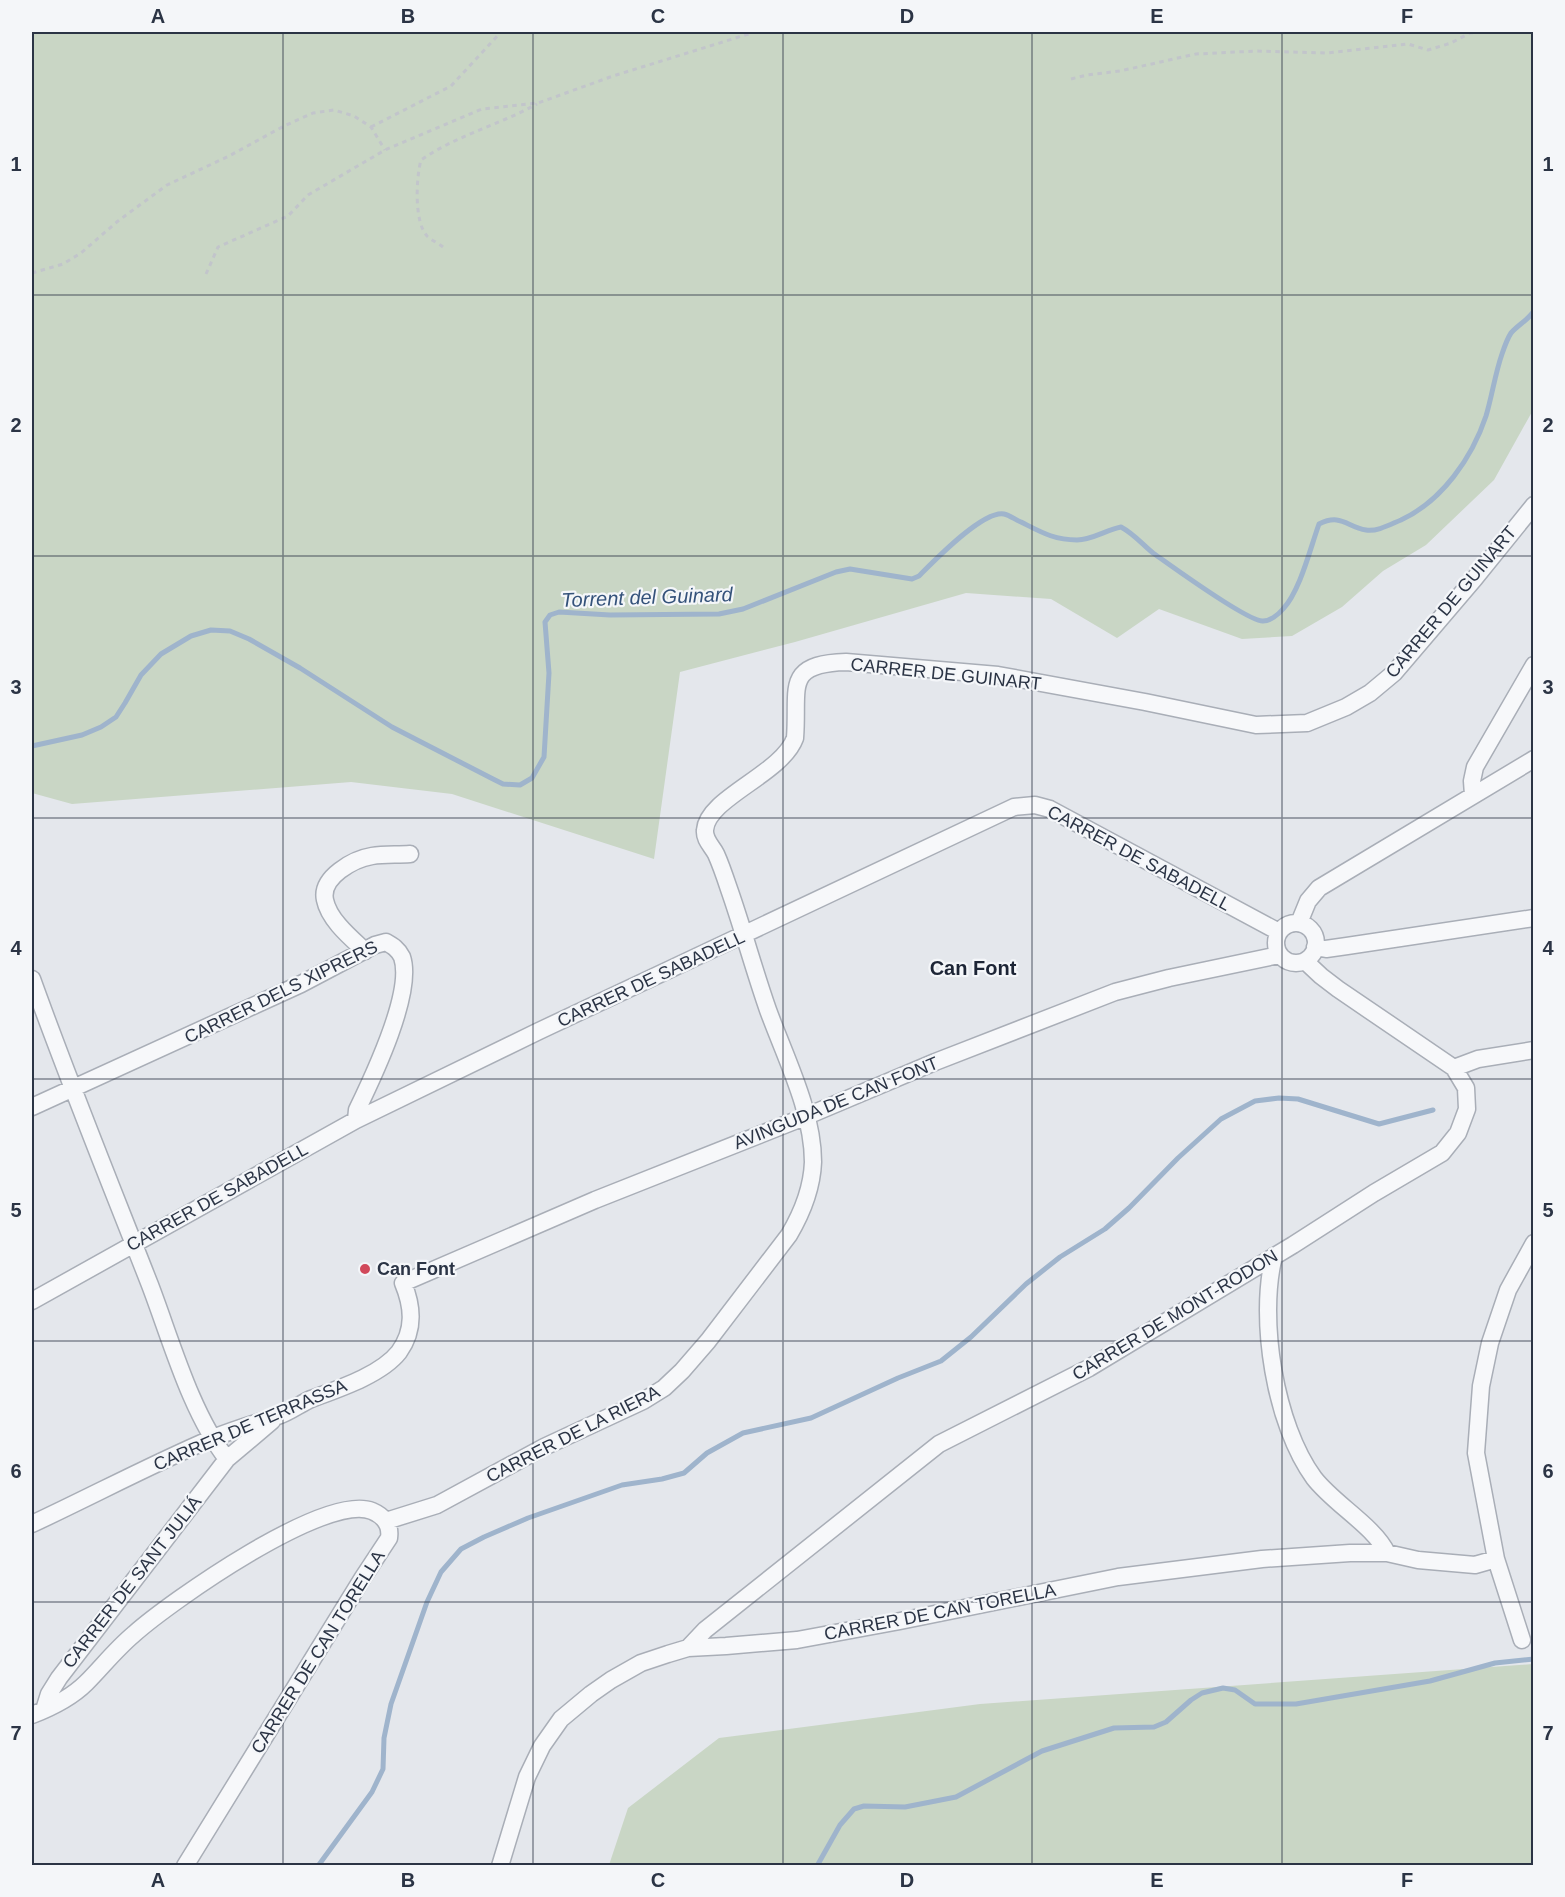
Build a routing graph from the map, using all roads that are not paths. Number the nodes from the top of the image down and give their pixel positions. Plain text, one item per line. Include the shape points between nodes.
1 (1533, 505) edge
2 (1533, 665) edge
3 (1533, 759) edge
4 (1473, 795) junction
5 (410, 854) dead end
6 (1533, 918) edge
7 (1299, 923) junction
8 (1279, 932) junction
9 (743, 936) junction
10 (1316, 947) junction
11 (365, 951) junction
12 (1280, 955) junction
13 (1305, 961) junction
14 (32, 979) edge
15 (1533, 1050) edge
16 (1454, 1068) junction
17 (72, 1089) junction
18 (32, 1107) edge
19 (807, 1116) junction
20 (356, 1120) junction
21 (1533, 1243) edge
22 (133, 1245) junction
23 (1274, 1256) junction
24 (403, 1283) joint
25 (32, 1301) edge
26 (280, 1415) junction
27 (211, 1438) junction
28 (227, 1459) junction
29 (386, 1521) junction
30 (32, 1524) edge
31 (1387, 1553) junction
32 (1496, 1560) junction
33 (1522, 1640) dead end
34 (688, 1647) junction
35 (38, 1713) edge
36 (185, 1866) edge
37 (500, 1866) edge

1 - 9 street, CARRER DE GUINART via 1394,673 1346,707 1307,723 1256,725 998,675 846,662 807,669 798,682 793,745 777,763 720,806 705,830
2 - 4 street via 1475,767
3 - 4 street
4 - 7 street via 1319,888 1308,901
5 - 11 street via 361,858 339,871 326,886 328,909
6 - 10 street via 1326,949
7 - 8 street via 1289,924
7 - 10 street via 1312,930
8 - 9 street, CARRER DE SABADELL via 1073,820 1035,805 1001,812
8 - 12 street via 1275,945
9 - 19 street, CARRER DE GUINART
9 - 20 street, CARRER DE SABADELL
10 - 13 street
11 - 17 street, CARRER DELS XIPRERS
11 - 20 street, CARRER DELS XIPRERS via 386,942 396,947 405,977 395,1023
12 - 13 street via 1289,962
12 - 19 street, AVINGUDA DE CAN FONT via 1115,992
13 - 16 street via 1338,989
14 - 17 street
15 - 16 street via 1478,1059
16 - 23 street, CARRER DE MONT-RODON via 1466,1088 1467,1109 1458,1133 1442,1153
17 - 18 street, CARRER DELS XIPRERS
17 - 22 street
19 - 24 street, AVINGUDA DE CAN FONT via 595,1200
19 - 29 street, CARRER DE LA RIERA via 812,1175 798,1219 682,1371 643,1401 570,1434 447,1500
20 - 22 street, CARRER DE SABADELL
21 - 32 street via 1498,1315 1480,1386 1476,1453
22 - 25 street, CARRER DE SABADELL
22 - 27 street
23 - 31 street via 1268,1306 1271,1352 1292,1436 1314,1478 1382,1542
23 - 34 street, CARRER DE MONT-RODON via 1089,1368 939,1444
24 - 26 street, CARRER DE TERRASSA via 412,1314 398,1353 371,1373
26 - 27 street, CARRER DE TERRASSA
26 - 28 street, CARRER DE SANT JULIÁ
27 - 28 street
27 - 30 street, CARRER DE TERRASSA
28 - 35 street, CARRER DE SANT JULIÁ via 59,1678
29 - 35 street via 372,1511 355,1509 315,1521 246,1555 158,1614 84,1685
29 - 36 street, CARRER DE CAN TORELLA via 389,1538
31 - 32 street, CARRER DE CAN TORELLA via 1475,1565
31 - 34 street, CARRER DE CAN TORELLA via 1262,1559 1129,1576 797,1640
32 - 33 street
34 - 37 street, CARRER DE CAN TORELLA via 640,1663 591,1694 561,1719 527,1777

